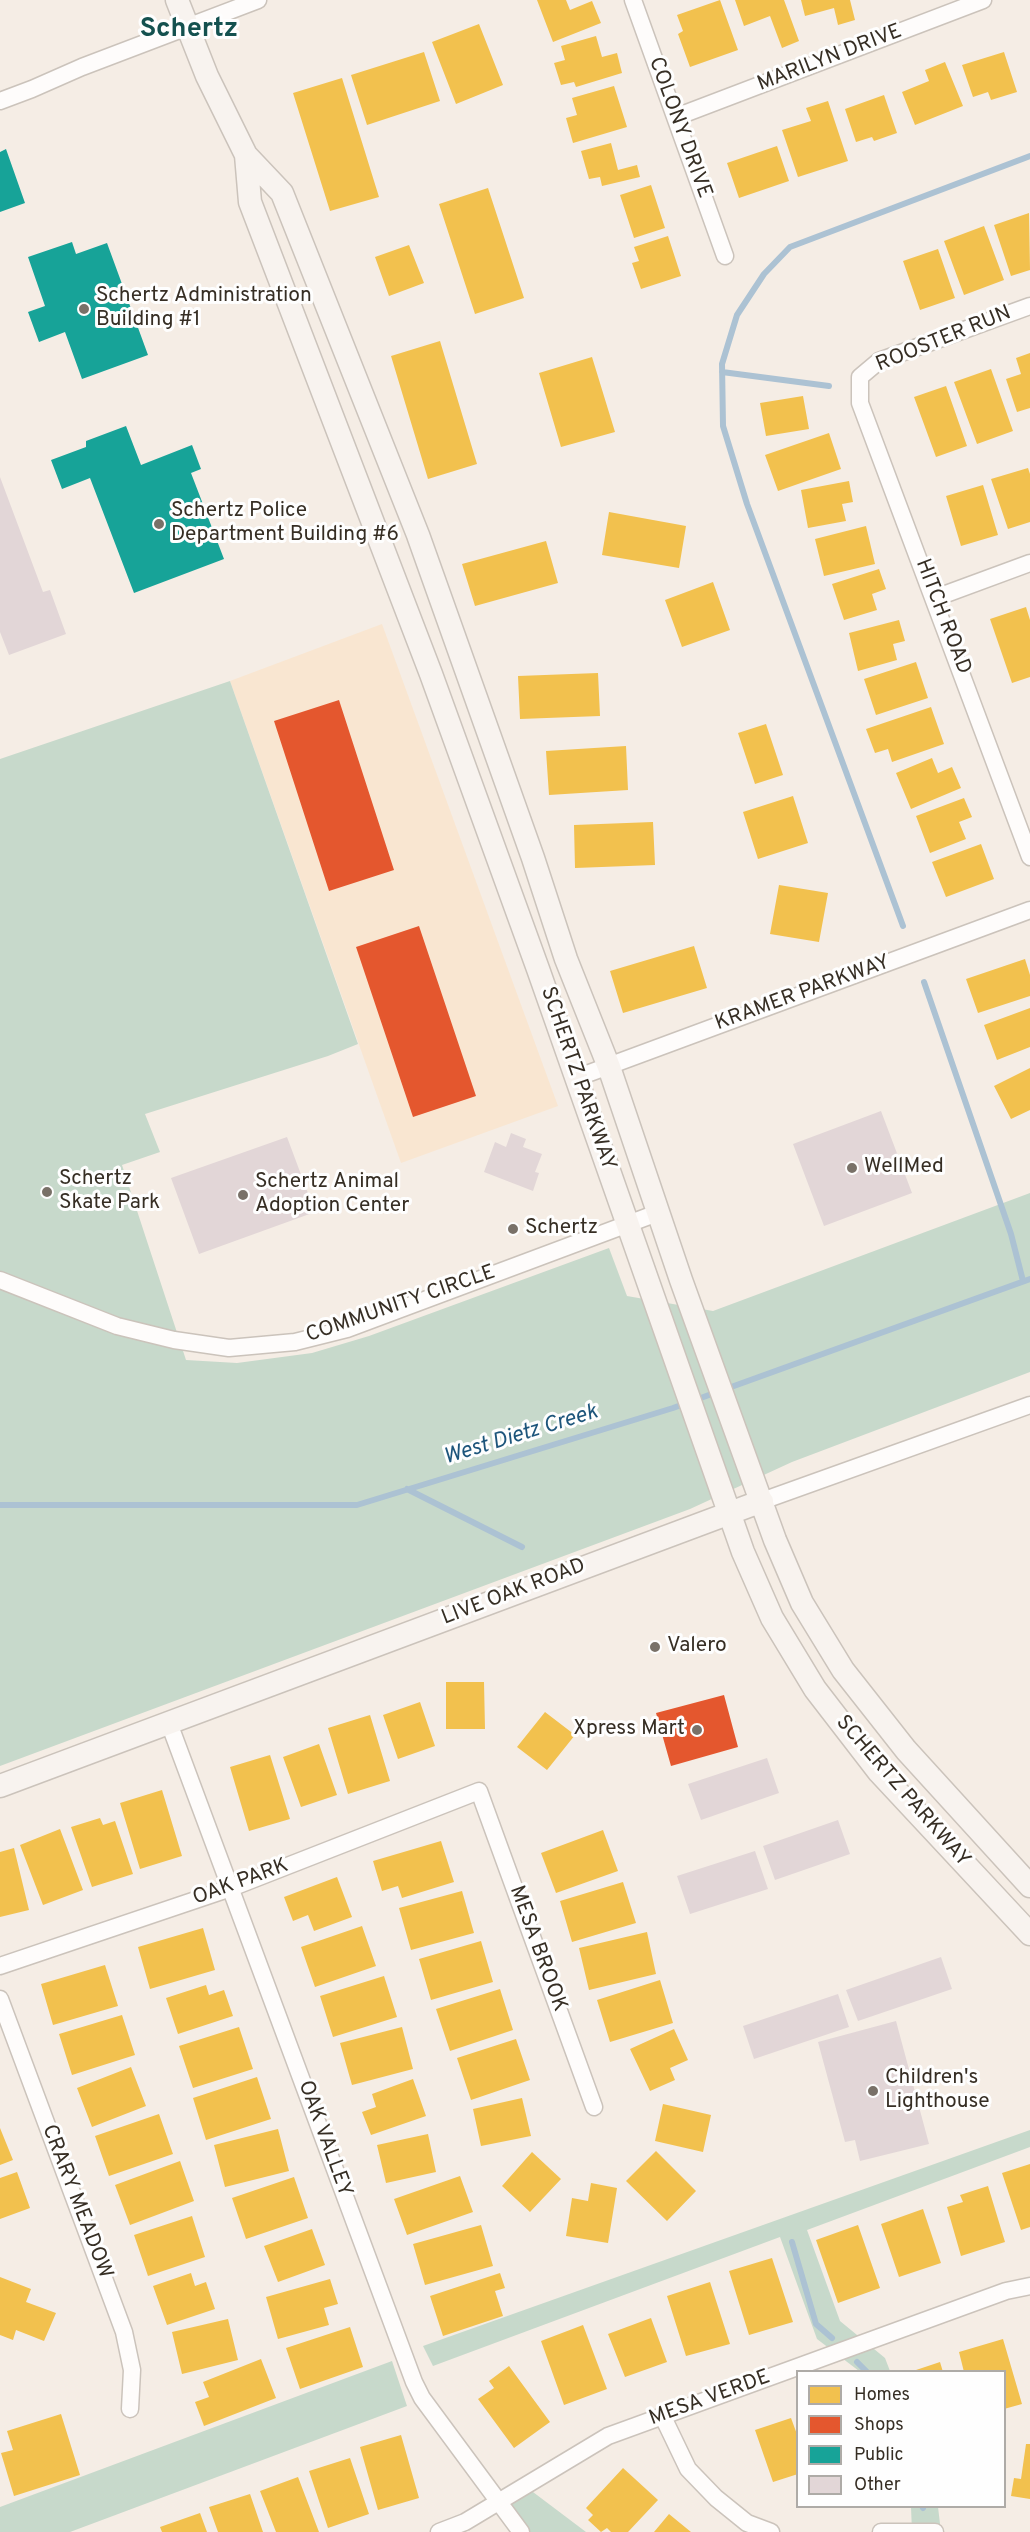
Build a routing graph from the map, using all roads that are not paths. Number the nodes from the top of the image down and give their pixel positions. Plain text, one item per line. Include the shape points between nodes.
1 (177, 0) edge
2 (258, 0) edge
3 (633, 0) edge
4 (984, 0) edge
5 (187, 28) junction
6 (0, 100) edge
7 (676, 117) junction
8 (246, 155) junction
9 (307, 252) junction
10 (725, 256) dead end
11 (273, 261) junction
12 (1030, 306) edge
13 (341, 345) junction
14 (308, 354) junction
15 (860, 377) joint
16 (418, 535) junction
17 (384, 546) junction
18 (1030, 563) edge
19 (935, 598) junction
20 (462, 662) junction
21 (431, 674) junction
22 (1023, 815) edge
23 (1030, 857) edge
24 (533, 858) junction
25 (503, 870) junction
26 (1030, 910) edge
27 (566, 959) junction
28 (538, 969) junction
29 (609, 1066) junction
30 (576, 1078) junction
31 (660, 1212) junction
32 (628, 1224) junction
33 (0, 1280) edge
34 (1030, 1405) edge
35 (762, 1501) junction
36 (729, 1513) junction
37 (169, 1723) junction
38 (0, 1786) edge
39 (479, 1791) joint
40 (1030, 1886) edge
41 (231, 1888) junction
42 (1030, 1934) edge
43 (0, 1966) edge
44 (0, 1999) edge
45 (594, 2108) dead end
46 (1030, 2286) edge
47 (130, 2409) dead end
48 (663, 2417) junction
49 (499, 2503) junction
50 (440, 2532) edge
51 (521, 2532) edge
52 (771, 2532) edge
53 (881, 2532) edge
54 (935, 2532) edge

1 - 5 main road, SCHERTZ PARKWAY
2 - 5 street
3 - 7 street, COLONY DRIVE
4 - 7 street, MARILYN DRIVE
5 - 6 street
5 - 8 main road, SCHERTZ PARKWAY
7 - 10 street, COLONY DRIVE
8 - 9 main road, SCHERTZ PARKWAY via 282,193
8 - 11 main road, SCHERTZ PARKWAY via 250,202
9 - 11 main road
9 - 13 main road, SCHERTZ PARKWAY
11 - 14 main road, SCHERTZ PARKWAY
12 - 15 street, ROOSTER RUN via 879,361
13 - 14 main road
13 - 16 main road, SCHERTZ PARKWAY
14 - 17 main road, SCHERTZ PARKWAY
15 - 19 street, HITCH ROAD via 860,403
16 - 17 main road
16 - 20 main road, SCHERTZ PARKWAY
17 - 21 main road, SCHERTZ PARKWAY
18 - 19 street
19 - 22 street, HITCH ROAD
20 - 21 main road
20 - 24 main road, SCHERTZ PARKWAY
21 - 25 main road, SCHERTZ PARKWAY
22 - 23 street, HITCH ROAD
24 - 25 main road
24 - 27 main road, SCHERTZ PARKWAY
25 - 28 main road, SCHERTZ PARKWAY
26 - 29 street, KRAMER PARKWAY
27 - 28 main road
27 - 29 main road, SCHERTZ PARKWAY
28 - 30 main road, SCHERTZ PARKWAY
29 - 30 street, KRAMER PARKWAY
29 - 31 main road, SCHERTZ PARKWAY
30 - 32 main road, SCHERTZ PARKWAY
31 - 32 street, COMMUNITY CIRCLE
31 - 35 main road, SCHERTZ PARKWAY
32 - 33 street, COMMUNITY CIRCLE via 347,1329 295,1342 229,1348 117,1326
32 - 36 main road, SCHERTZ PARKWAY
34 - 35 street, LIVE OAK ROAD
35 - 36 main road, LIVE OAK ROAD
35 - 40 main road, SCHERTZ PARKWAY via 802,1603 843,1670 906,1750
36 - 37 main road, LIVE OAK ROAD
36 - 42 main road, SCHERTZ PARKWAY via 772,1618 815,1689 879,1772
37 - 38 main road, LIVE OAK ROAD
37 - 41 street, OAK VALLEY
39 - 41 street, OAK PARK
39 - 45 street, MESA BROOK
41 - 43 street, OAK PARK
41 - 49 street, OAK VALLEY via 414,2382
44 - 47 street, CRARY MEADOW via 124,2332 132,2370
46 - 48 street, MESA VERDE via 1006,2291
48 - 49 street, MESA VERDE via 608,2436
48 - 52 street via 688,2469 747,2523
49 - 50 street, MESA VERDE
49 - 51 street, OAK VALLEY
53 - 54 street

